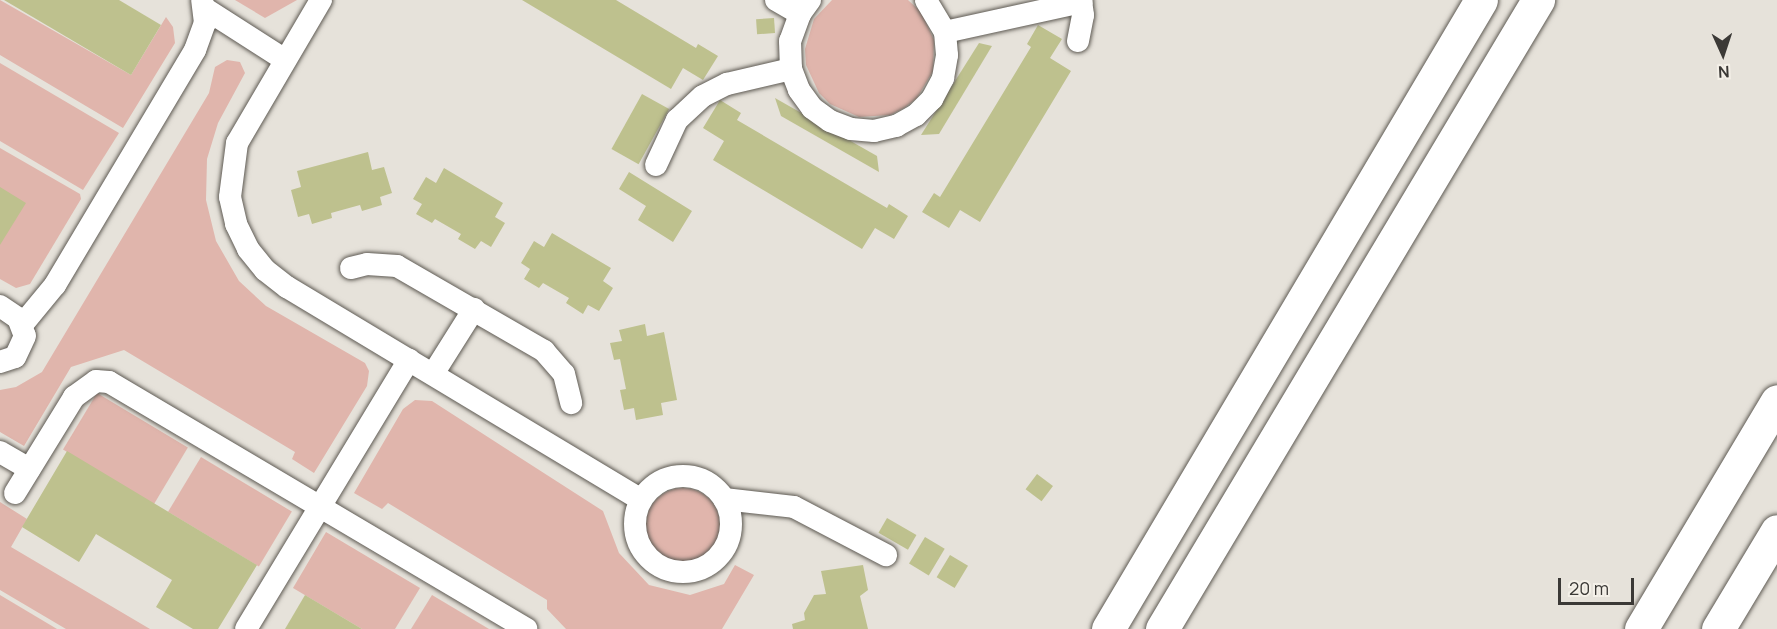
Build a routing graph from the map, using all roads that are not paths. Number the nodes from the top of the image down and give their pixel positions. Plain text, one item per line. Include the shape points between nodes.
1 (321, 0) edge
2 (776, 0) edge
3 (926, 0) edge
4 (1481, 0) edge
5 (1538, 0) edge
6 (1081, 1) edge
7 (203, 4) edge
8 (805, 7) edge
9 (945, 32) junction
10 (1078, 41) dead end
11 (285, 60) junction
12 (791, 69) junction
13 (656, 165) dead end
14 (351, 268) dead end
15 (0, 306) edge
16 (474, 309) junction
17 (22, 325) junction
18 (409, 360) junction
19 (0, 363) edge
20 (433, 375) junction
21 (1777, 401) edge
22 (571, 403) dead end
23 (0, 452) edge
24 (30, 469) junction
25 (15, 493) dead end
26 (724, 499) junction
27 (641, 500) junction
28 (320, 506) junction
29 (1777, 531) edge
30 (886, 555) dead end
31 (246, 629) edge
32 (526, 629) edge
33 (1108, 629) edge
34 (1162, 629) edge
35 (1641, 629) edge
36 (1718, 629) edge

1 - 11 street
2 - 8 street
3 - 9 street
4 - 33 street
5 - 34 street
6 - 9 street
6 - 10 street
7 - 11 street
7 - 17 street via 204,23 195,50 55,285
8 - 12 street via 790,41
9 - 12 street via 943,78 932,99 916,115 896,126 874,131 851,129 830,121 812,108
11 - 18 street via 237,143 230,197 236,224 265,270
12 - 13 street via 727,84 703,96 677,120
14 - 16 street via 366,264 397,266
15 - 17 street
16 - 20 street
16 - 22 street via 555,362 564,374
17 - 19 street via 22,348 15,357
18 - 20 street
18 - 28 street
20 - 27 street
21 - 35 street
23 - 24 street
24 - 25 street
24 - 28 street via 74,397 96,381 109,382
26 - 27 street via 703,481 675,477 650,489
26 - 27 street via 731,524 724,549 713,562 682,572 659,565 641,548 635,532
26 - 30 street via 794,507
28 - 31 street
28 - 32 street
29 - 36 street

